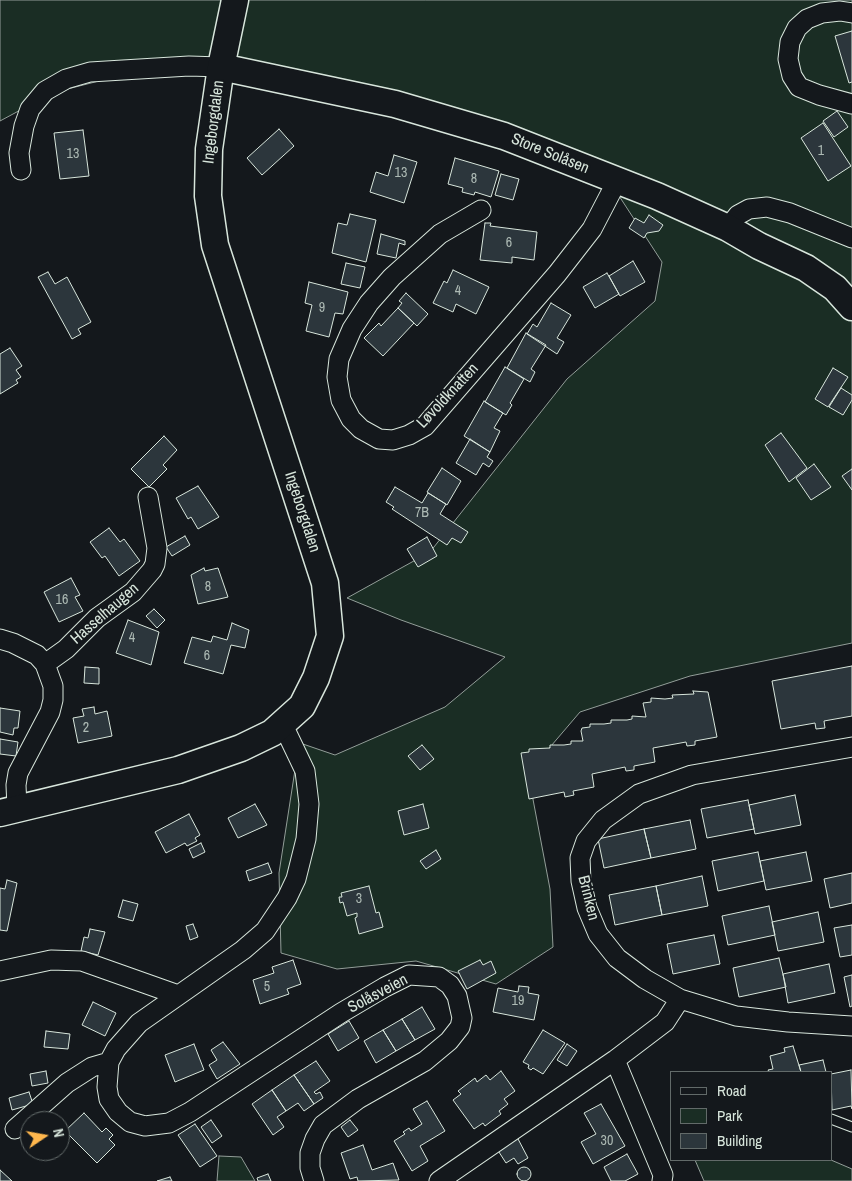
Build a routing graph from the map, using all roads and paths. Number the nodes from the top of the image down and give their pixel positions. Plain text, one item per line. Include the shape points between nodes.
1 (236, 0) edge
2 (852, 13) edge
3 (221, 67) junction
4 (852, 104) edge
5 (21, 170) dead end
6 (617, 181) junction
7 (481, 210) dead end
8 (728, 228) junction
9 (852, 238) edge
10 (852, 307) edge
11 (148, 497) dead end
12 (0, 640) edge
13 (45, 664) junction
14 (283, 725) junction
15 (852, 747) edge
16 (8, 810) edge
17 (0, 971) edge
18 (178, 995) junction
19 (680, 999) junction
20 (852, 1026) edge
21 (615, 1060) junction
22 (109, 1062) junction
23 (832, 1120) edge
24 (852, 1127) edge
25 (16, 1128) dead end
26 (314, 1181) edge
27 (439, 1181) edge
28 (662, 1181) edge

1 - 3 main road, Ingeborgdalen
2 - 4 street via 822,13 807,19 797,28 790,42 788,59 792,76 800,87 819,96
3 - 5 street via 90,72 66,79 45,91 30,110 19,153
3 - 6 main road, Store Solåsen via 454,120 504,136
3 - 14 main road, Ingeborgdalen via 209,149 208,196 215,245 328,597 330,636 316,678 302,706
6 - 7 street, Løvoldknatten via 592,229 557,274 424,426 393,440 379,439 351,419 341,400 337,377 339,359 352,329 392,277 440,234
6 - 8 main road, Store Solåsen
8 - 9 street via 738,215 767,207
8 - 10 main road, Store Solåsen via 806,268 834,288
11 - 13 street, Hasselhaugen via 157,548 152,570 133,592 97,618 66,649
12 - 13 street via 27,648
13 - 16 street via 53,686 50,712 18,773
14 - 16 main road, Ingeborgdalen via 241,748 178,770
14 - 18 street, Solåsveien via 304,771 309,804 306,839 296,879 265,931
15 - 19 street, Brinken via 692,775 639,794 603,820 586,841 580,858 581,881 587,908 598,934 617,958
17 - 18 street via 51,960 82,961
18 - 22 street, Solåsveien via 140,1023 116,1049
19 - 20 street, Brinken via 736,1016
19 - 21 street via 665,1022
21 - 27 street
21 - 28 street via 663,1174
22 - 25 street via 92,1067 67,1083
22 - 26 street, Solåsveien via 106,1088 118,1112 130,1122 145,1126 169,1123 385,987 409,975 439,977 457,996 462,1018 460,1028 425,1061 358,1099 323,1126 310,1153
23 - 24 lane

